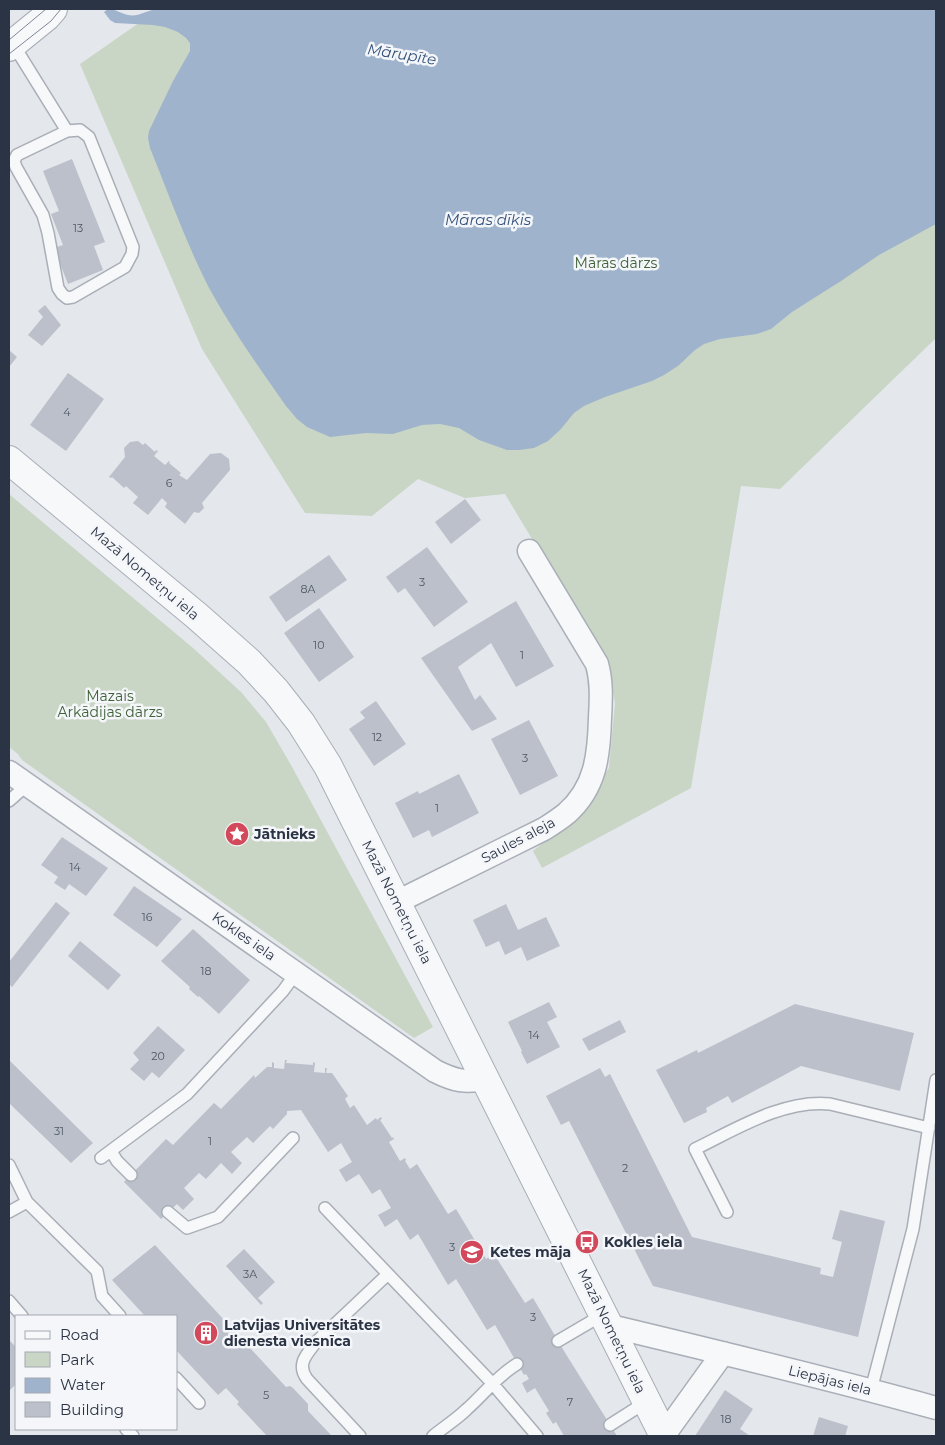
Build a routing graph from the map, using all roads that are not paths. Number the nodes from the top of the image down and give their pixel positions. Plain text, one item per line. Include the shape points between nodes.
1 (53, 9) edge
2 (11, 45) edge
3 (67, 131) junction
4 (9, 460) edge
5 (529, 552) dead end
6 (9, 772) edge
7 (27, 785) junction
8 (9, 801) edge
9 (397, 902) junction
10 (296, 973) junction
11 (486, 1079) junction
12 (936, 1080) edge
13 (929, 1128) junction
14 (293, 1138) dead end
15 (9, 1165) edge
16 (131, 1175) dead end
17 (27, 1202) junction
18 (324, 1208) dead end
19 (9, 1212) edge
20 (168, 1212) dead end
21 (727, 1212) dead end
22 (388, 1274) junction
23 (9, 1301) edge
24 (21, 1315) edge
25 (119, 1315) edge
26 (607, 1320) junction
27 (558, 1341) dead end
28 (723, 1353) junction
29 (517, 1364) dead end
30 (178, 1380) edge
31 (492, 1383) junction
32 (872, 1390) junction
33 (647, 1401) junction
34 (199, 1402) dead end
35 (936, 1408) edge
36 (610, 1424) dead end
37 (360, 1436) edge
38 (433, 1436) edge
39 (538, 1436) edge
40 (664, 1436) edge

1 - 2 street
2 - 3 lane
3 - 3 lane via 80,130 90,137 133,247 125,266 67,298 58,288 43,215 14,161 17,155
4 - 9 street, Mazā Nometņu iela via 197,616 276,691 328,766
5 - 9 street, Saules aleja via 597,664 600,676 599,743 589,786 566,814 544,829
6 - 7 street, Kokles iela
7 - 8 lane
7 - 10 street, Kokles iela
9 - 11 street, Mazā Nometņu iela
10 - 11 street, Kokles iela via 441,1074 458,1081
10 - 16 lane via 187,1094 106,1155 117,1160
11 - 26 street, Mazā Nometņu iela
12 - 13 lane
13 - 21 lane via 818,1102 764,1116 695,1149
13 - 32 lane via 912,1229
14 - 20 lane via 218,1216 187,1228
15 - 17 lane
17 - 19 lane
17 - 25 lane via 97,1271 102,1296
18 - 22 lane
22 - 31 lane
22 - 37 lane via 316,1342 303,1360 303,1373 307,1379
23 - 24 lane
26 - 27 lane
26 - 28 street, Liepājas iela
26 - 33 street, Mazā Nometņu iela
28 - 32 street, Liepājas iela
28 - 40 street
29 - 31 lane
30 - 34 lane
31 - 38 lane via 466,1410
31 - 39 lane
32 - 35 street, Liepājas iela
33 - 36 lane
33 - 40 street, Mazā Nometņu iela

